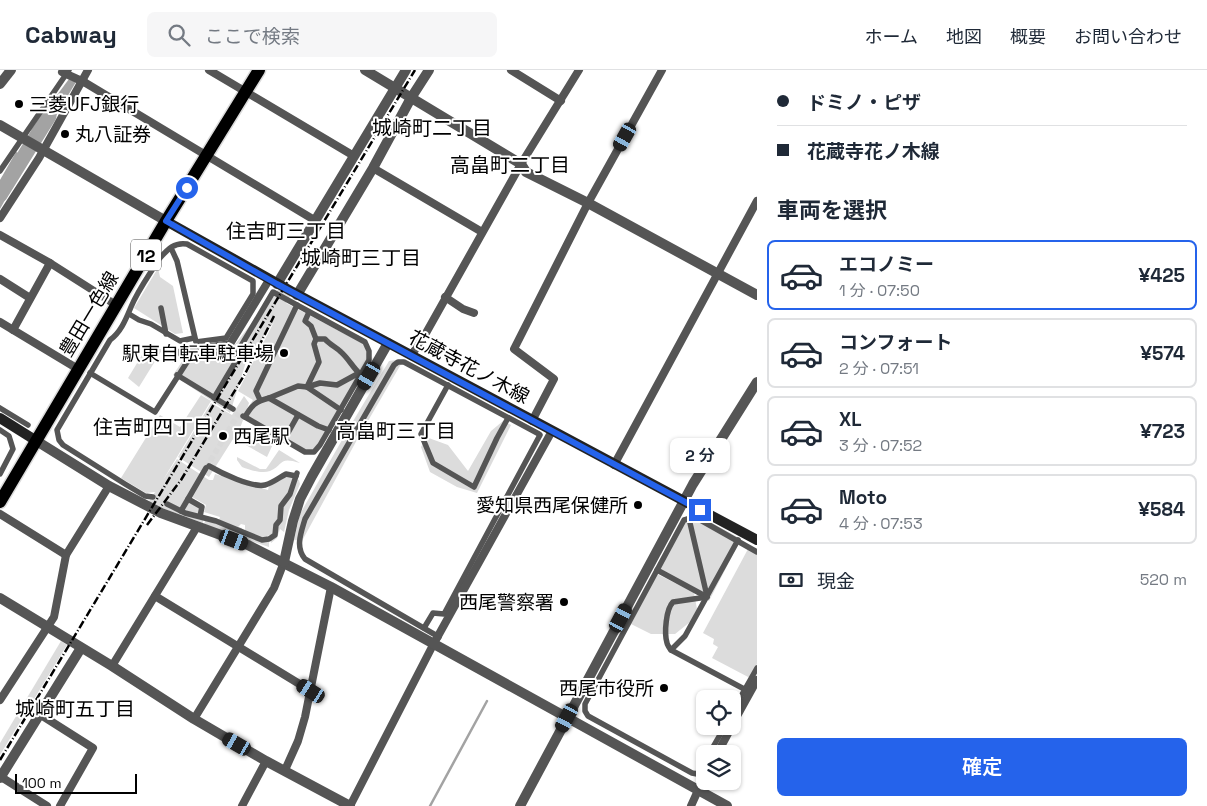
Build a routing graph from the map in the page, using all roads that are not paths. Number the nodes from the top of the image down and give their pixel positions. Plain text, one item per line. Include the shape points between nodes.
1 (11, 70) edge
2 (88, 70) edge
3 (209, 70) edge
4 (259, 70) edge
5 (365, 70) edge
6 (406, 70) edge
7 (429, 70) edge
8 (511, 70) edge
9 (579, 70) edge
10 (662, 70) edge
11 (64, 71) edge
12 (0, 84) edge
13 (395, 88) junction
14 (247, 91) junction
15 (411, 98) junction
16 (561, 100) junction
17 (0, 125) edge
18 (22, 137) junction
19 (40, 148) junction
20 (207, 156) junction
21 (354, 156) junction
22 (521, 164) junction
23 (374, 168) junction
24 (0, 171) edge
25 (757, 201) edge
26 (588, 203) junction
27 (0, 218) edge
28 (166, 221) junction
29 (316, 221) junction
30 (482, 232) junction
31 (0, 235) edge
32 (171, 248) junction
33 (50, 263) junction
34 (718, 274) junction
35 (0, 279) edge
36 (273, 282) junction
37 (757, 295) edge
38 (445, 297) junction
39 (30, 298) junction
40 (297, 300) junction
41 (116, 305) junction
42 (161, 308) dead end
43 (310, 312) junction
44 (474, 313) dead end
45 (129, 314) junction
46 (0, 322) edge
47 (13, 330) junction
48 (166, 334) junction
49 (194, 338) junction
50 (316, 339) junction
51 (388, 343) junction
52 (238, 351) junction
53 (411, 356) junction
54 (173, 358) dead end
55 (84, 371) junction
56 (360, 374) junction
57 (177, 375) junction
58 (757, 382) edge
59 (448, 385) junction
60 (307, 387) junction
61 (214, 398) junction
62 (269, 398) junction
63 (260, 400) junction
64 (0, 408) edge
65 (232, 409) dead end
66 (341, 410) junction
67 (298, 415) junction
68 (0, 418) edge
69 (508, 418) junction
70 (532, 420) junction
71 (28, 425) dead end
72 (0, 430) edge
73 (329, 430) junction
74 (552, 431) junction
75 (35, 440) junction
76 (284, 440) junction
77 (614, 465) junction
78 (0, 474) edge
79 (109, 486) junction
80 (154, 497) tunnel mouth
81 (188, 499) junction
82 (0, 502) edge
83 (684, 502) junction
84 (168, 504) tunnel mouth
85 (181, 511) junction
86 (0, 514) edge
87 (200, 516) junction
88 (690, 523) dead end
89 (197, 527) junction
90 (738, 540) junction
91 (757, 540) edge
92 (757, 552) edge
93 (66, 555) junction
94 (284, 562) junction
95 (657, 570) junction
96 (331, 587) junction
97 (155, 596) junction
98 (707, 597) junction
99 (0, 598) edge
100 (47, 627) junction
101 (424, 628) junction
102 (436, 641) junction
103 (239, 646) junction
104 (81, 648) junction
105 (671, 650) junction
106 (112, 666) junction
107 (757, 668) edge
108 (757, 680) edge
109 (746, 690) junction
110 (311, 691) junction
111 (1, 696) edge
112 (741, 698) edge
113 (741, 709) edge
114 (41, 715) junction
115 (567, 718) junction
116 (194, 719) junction
117 (266, 761) junction
118 (285, 770) junction
119 (696, 774) edge
120 (0, 778) edge
121 (696, 789) edge
122 (698, 790) joint
123 (47, 806) edge
124 (60, 806) edge
125 (242, 806) edge
126 (350, 806) edge
127 (520, 806) edge
128 (691, 806) edge
129 (727, 806) edge

1 - 12 street
2 - 19 street
3 - 14 street
4 - 14 main road, 豊田一色線 / 12
5 - 13 street
6 - 13 street
7 - 15 street
8 - 16 street
9 - 16 street
10 - 26 street
11 - 18 street
11 - 20 street, bridge
13 - 15 street
13 - 21 street
14 - 20 main road, 豊田一色線 / 12
14 - 21 street
15 - 22 street
15 - 23 street
16 - 22 street
17 - 18 street
18 - 19 street
18 - 24 street
19 - 27 street via 33,168
19 - 28 street
20 - 28 main road, 豊田一色線 / 12
20 - 29 street
21 - 29 street
22 - 26 street via 526,172
22 - 30 street
23 - 30 street
23 - 40 street
25 - 34 street
26 - 34 street
26 - 70 street via 514,349 554,379
28 - 36 main road, 花蔵寺花ノ木線
28 - 41 main road, 豊田一色線 / 12
29 - 36 street
30 - 38 street
31 - 33 street
32 - 45 street via 159,259
32 - 49 street via 177,260
32 - 49 street via 179,243 187,244 254,281 253,294 226,338 198,342
33 - 39 street
33 - 41 street
34 - 37 street
34 - 77 street
35 - 39 street
36 - 40 main road, 花蔵寺花ノ木線
36 - 54 street via 230,344 181,352
38 - 44 street
38 - 53 street
39 - 47 street
40 - 43 street
40 - 51 main road, 花蔵寺花ノ木線
40 - 52 street via 273,292
40 - 63 street via 256,391
41 - 55 main road, 豊田一色線 / 12
42 - 48 street
43 - 50 street via 305,321 311,326
43 - 56 street via 365,342 369,360
45 - 48 street
45 - 55 street via 116,336
46 - 47 street
47 - 55 street
48 - 49 street via 180,341
50 - 56 street via 325,339
50 - 60 street via 314,344 319,362
51 - 53 main road, 花蔵寺花ノ木線
51 - 94 street via 300,499
52 - 57 street via 193,357 185,362
52 - 61 street via 239,356
53 - 70 main road, 花蔵寺花ノ木線
55 - 57 street via 155,412
55 - 75 main road, 豊田一色線 / 12
55 - 80 street via 58,426 59,440 145,496
56 - 60 street via 337,385 320,383
56 - 66 street
57 - 61 street
58 - 83 street
59 - 69 street
59 - 69 street via 421,434 433,463 474,487
59 - 101 street via 404,362 394,365 314,502 299,541 305,559
60 - 62 street via 296,387
60 - 66 street
61 - 65 street
62 - 63 street
62 - 67 street
63 - 76 street via 244,416
64 - 71 street
66 - 73 street
67 - 73 street
67 - 76 street
68 - 75 main road
69 - 101 street via 540,435 444,614 434,613
70 - 74 main road, 花蔵寺花ノ木線
72 - 78 street via 9,436 13,449
73 - 76 street via 312,453
74 - 77 main road, 花蔵寺花ノ木線
74 - 102 street
75 - 79 street
75 - 82 main road, 豊田一色線 / 12
77 - 83 main road, 花蔵寺花ノ木線
79 - 89 street via 161,514
79 - 93 street
81 - 85 street
81 - 87 street via 202,507
81 - 87 street via 208,467 260,486 286,474 297,474 290,494 281,506 276,535 269,539 262,540
83 - 91 main road, 花蔵寺花ノ木線
83 - 115 street
84 - 85 street
85 - 87 street
86 - 93 street
88 - 98 street
89 - 94 street
89 - 97 street
90 - 92 street
90 - 95 street via 695,517 684,520
90 - 98 street
93 - 100 street via 54,617
94 - 96 street
94 - 103 street via 274,588
95 - 98 street
95 - 119 street via 585,704 585,711 588,716
96 - 102 street
96 - 110 street
97 - 103 street
97 - 106 street
98 - 105 street via 685,636
98 - 105 street via 670,605 666,644
99 - 100 street
100 - 104 street
100 - 111 street
101 - 102 street
102 - 115 street
102 - 126 street
103 - 110 street
103 - 116 street
104 - 106 street
104 - 114 street
105 - 109 street
106 - 116 street
107 - 109 street
108 - 113 street
109 - 112 street
110 - 118 street via 298,741
114 - 120 street
114 - 124 street via 93,748
115 - 121 street
115 - 127 street
116 - 117 street
117 - 118 street
117 - 125 street
118 - 126 street
120 - 123 street
122 - 128 street
122 - 129 street

